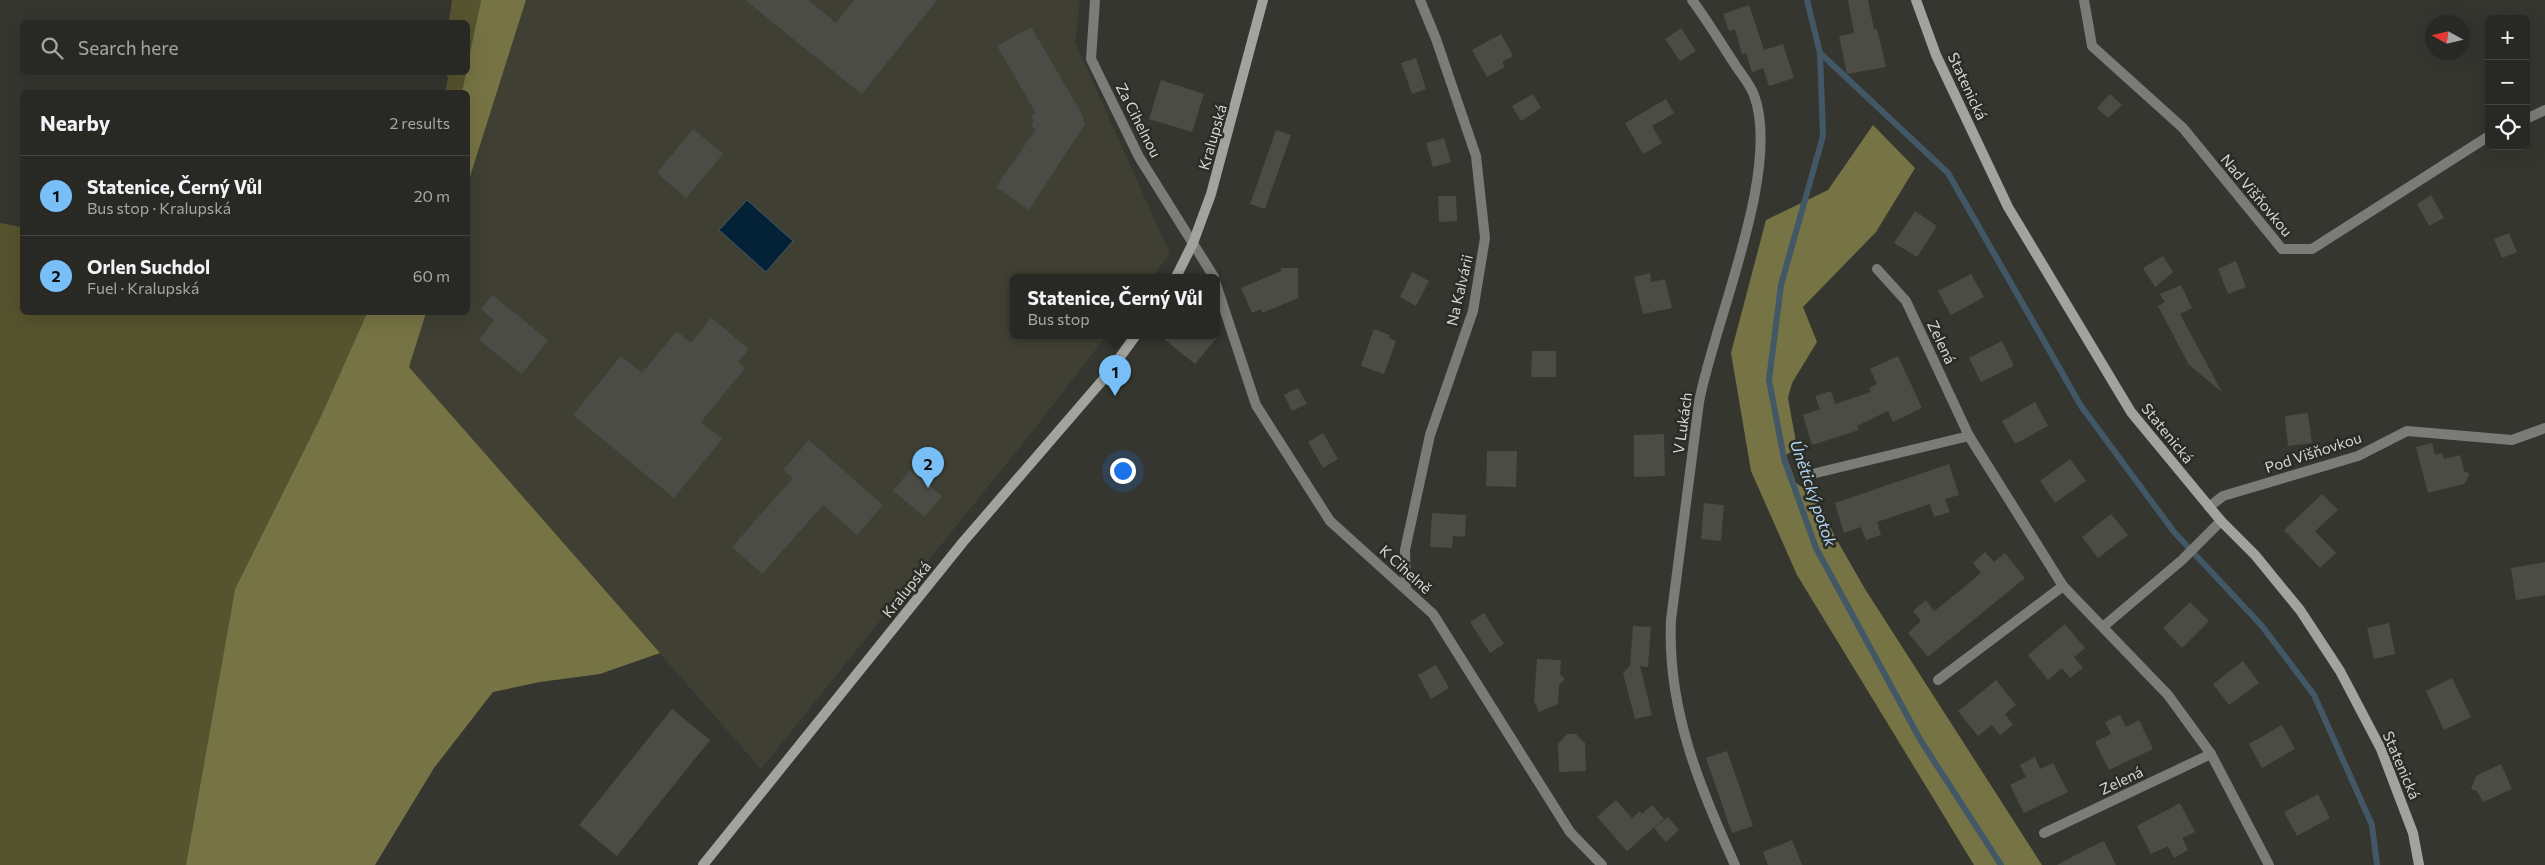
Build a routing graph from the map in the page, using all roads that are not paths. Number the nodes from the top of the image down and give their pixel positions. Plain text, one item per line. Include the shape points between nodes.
1 (1095, 0) edge
2 (1263, 0) edge
3 (1420, 0) edge
4 (1692, 0) edge
5 (1916, 0) edge
6 (2084, 0) edge
7 (2545, 110) edge
8 (2530, 117) edge
9 (2485, 139) edge
10 (1193, 243) junction
11 (1876, 269) dead end
12 (1178, 274) edge
13 (1212, 274) edge
14 (1220, 296) edge
15 (1133, 339) edge
16 (2545, 428) edge
17 (1968, 436) junction
18 (1816, 473) dead end
19 (2209, 507) junction
20 (2221, 521) junction
21 (2063, 586) junction
22 (1406, 588) junction
23 (2104, 626) junction
24 (1938, 680) dead end
25 (2211, 754) junction
26 (2044, 833) dead end
27 (703, 865) edge
28 (1602, 865) edge
29 (1735, 865) edge
30 (2269, 865) edge
31 (2419, 865) edge

1 - 10 street, Za Cihelnou via 1091,59 1139,157
2 - 10 street, Kralupská via 1211,194
3 - 22 street, Na Kalvárii via 1476,156 1486,238 1472,311 1430,435 1405,550
4 - 29 street, V Lukách via 1753,93 1759,111 1761,135 1761,154 1749,217 1700,394 1671,620 1675,698 1692,765
5 - 19 street, Statenická via 1936,55 2008,207 2131,412
6 - 9 street, Nad Višňovkou via 2092,46 2183,128 2282,249 2312,250
7 - 8 street
10 - 12 street, Kralupská
10 - 13 street
11 - 17 street, Zelená via 1906,301
14 - 22 street, K Cihelně via 1256,405 1330,521
15 - 27 street, Kralupská via 1108,375 963,542
16 - 19 street, Pod Višňovkou via 2512,440 2407,431 2358,456 2223,496
17 - 18 street
17 - 21 street, Zelená
19 - 20 street, Statenická
20 - 23 street via 2182,560
20 - 31 street, Statenická via 2255,555 2300,610 2340,671 2381,749 2413,833
21 - 23 street, Zelená
21 - 24 street
22 - 28 street, K Cihelně via 1433,614 1570,832
23 - 25 street, Zelená via 2168,695
25 - 26 street, Zelená
25 - 30 street, Zelená

